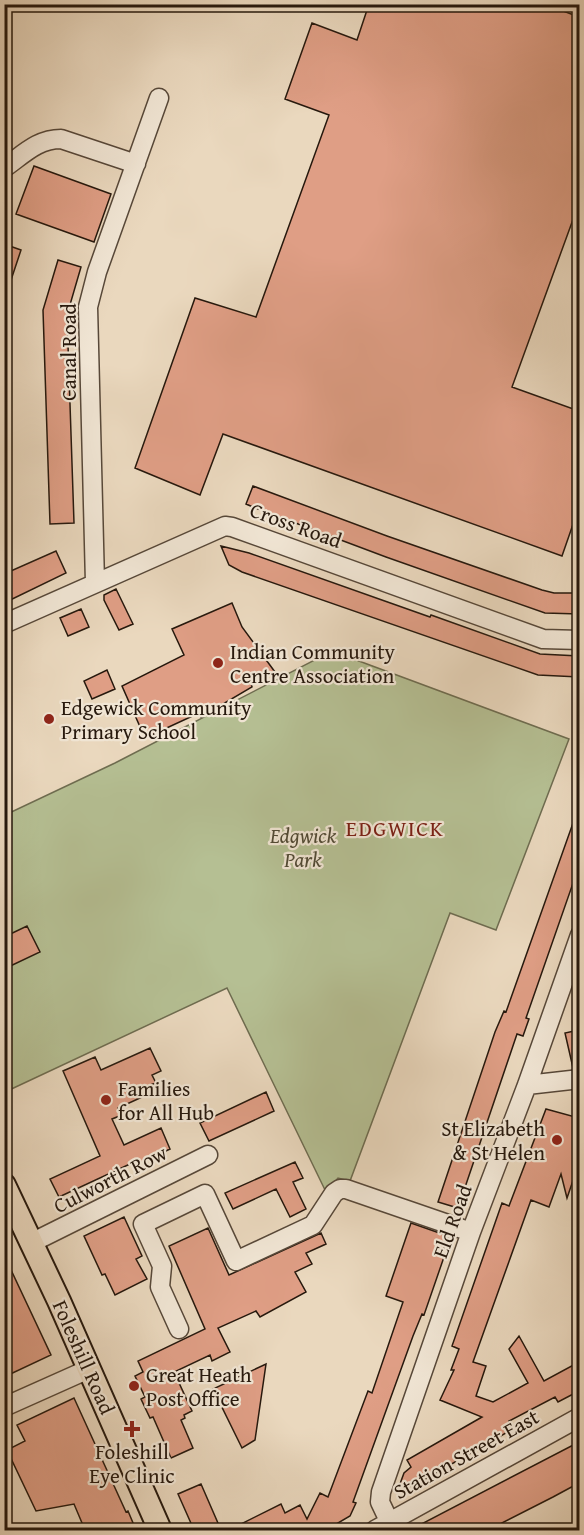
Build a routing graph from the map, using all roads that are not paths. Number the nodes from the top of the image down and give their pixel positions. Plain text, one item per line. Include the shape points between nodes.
1 (159, 98) dead end
2 (136, 164) junction
3 (4, 168) edge
4 (95, 583) junction
5 (4, 624) edge
6 (579, 640) edge
7 (579, 935) edge
8 (579, 1079) edge
9 (527, 1085) junction
10 (208, 1155) dead end
11 (4, 1185) edge
12 (471, 1232) junction
13 (31, 1243) junction
14 (179, 1329) dead end
15 (89, 1369) junction
16 (4, 1407) edge
17 (579, 1417) edge
18 (382, 1527) edge
19 (160, 1530) edge

1 - 2 street, Canal Road
2 - 3 street via 51,139 37,144
2 - 4 street, Canal Road via 96,272 88,307
4 - 5 street, Cross Road
4 - 6 street, Cross Road via 219,527 232,526 543,639
7 - 9 street, Eld Road
8 - 9 street
9 - 12 street, Eld Road
10 - 13 street, Culworth Row
11 - 13 main road, Foleshill Road
12 - 14 street via 340,1189 313,1225 236,1261 205,1194 143,1224 162,1266 160,1287
12 - 18 street, Eld Road via 381,1492
13 - 15 main road, Foleshill Road
15 - 16 street
15 - 19 main road, Foleshill Road
17 - 18 street, Station Street East

